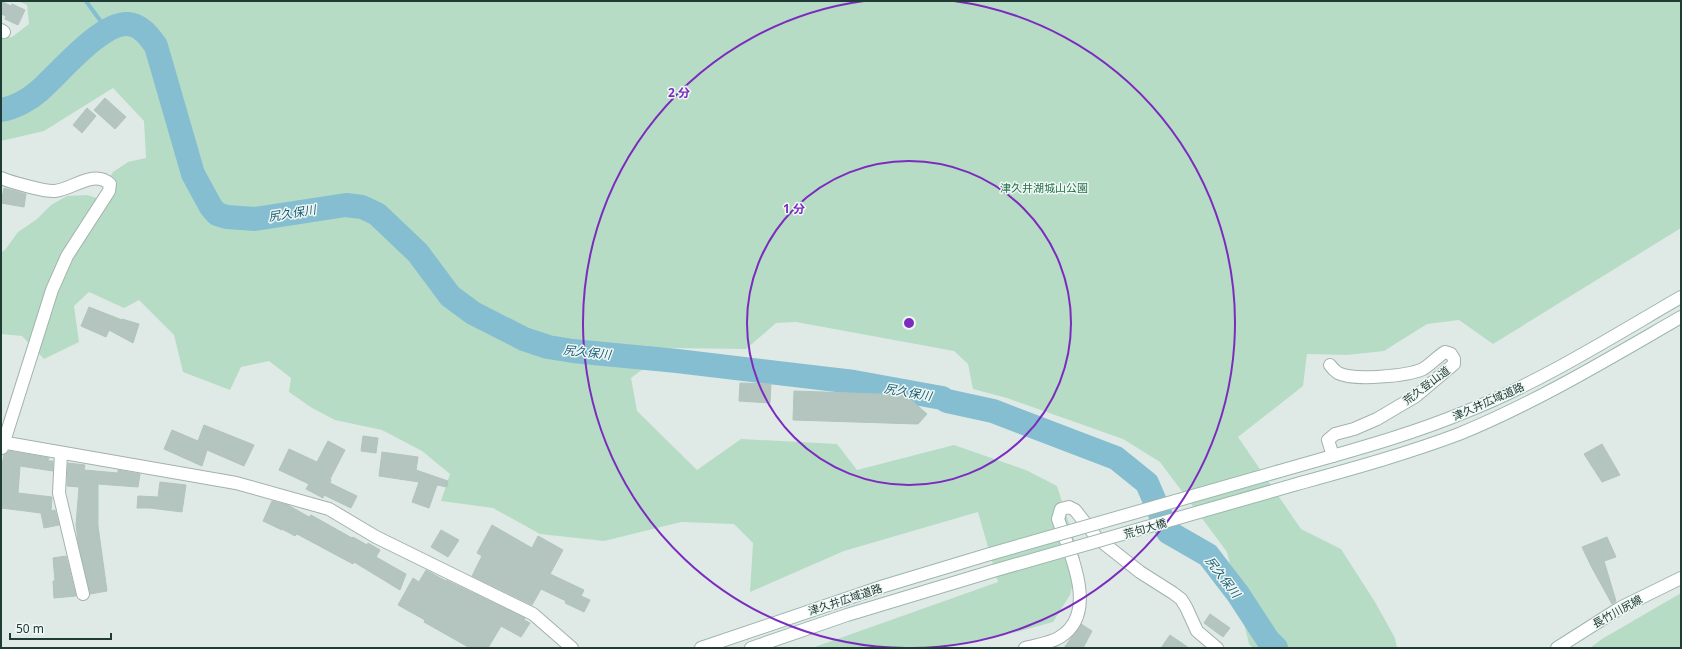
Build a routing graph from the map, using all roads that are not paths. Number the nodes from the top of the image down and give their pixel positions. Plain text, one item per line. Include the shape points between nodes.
1 (1, 178) edge
2 (1681, 297) edge
3 (1681, 317) edge
4 (1330, 365) dead end
5 (2, 444) edge
6 (61, 453) junction
7 (1333, 456) junction
8 (1280, 471) joint
9 (1297, 484) joint
10 (990, 554) joint
11 (993, 571) joint
12 (1681, 578) edge
13 (83, 594) dead end
14 (572, 648) edge
15 (701, 648) edge
16 (751, 648) edge
17 (1025, 648) edge
18 (1217, 648) edge
19 (1557, 648) edge

1 - 5 main road via 54,191 91,179 106,180 110,184 109,191 67,256 52,290
2 - 7 main road, 津久井広域道路 via 1560,366 1494,400 1409,433
3 - 9 main road, 津久井広域道路 via 1561,385 1486,422 1423,447
4 - 7 main road, 荒久登山道 via 1339,374 1348,377 1386,376 1407,374 1423,368 1446,352 1454,359 1454,364 1448,370 1416,396 1377,419 1335,434 1328,440
5 - 6 main road
6 - 13 main road via 59,493
6 - 14 main road via 236,483 329,509 376,537 533,614
7 - 8 main road, 津久井広域道路
8 - 10 main road, 荒句大橋, bridge
9 - 11 main road, 荒句大橋, bridge
10 - 15 main road, 津久井広域道路 via 884,586
11 - 16 main road, 津久井広域道路 via 847,615
12 - 19 main road, 長竹川尻線 via 1620,608
17 - 18 main road via 1060,637 1069,630 1080,606 1079,585 1058,519 1061,509 1066,507 1075,510 1097,538 1116,554 1181,599 1197,631

